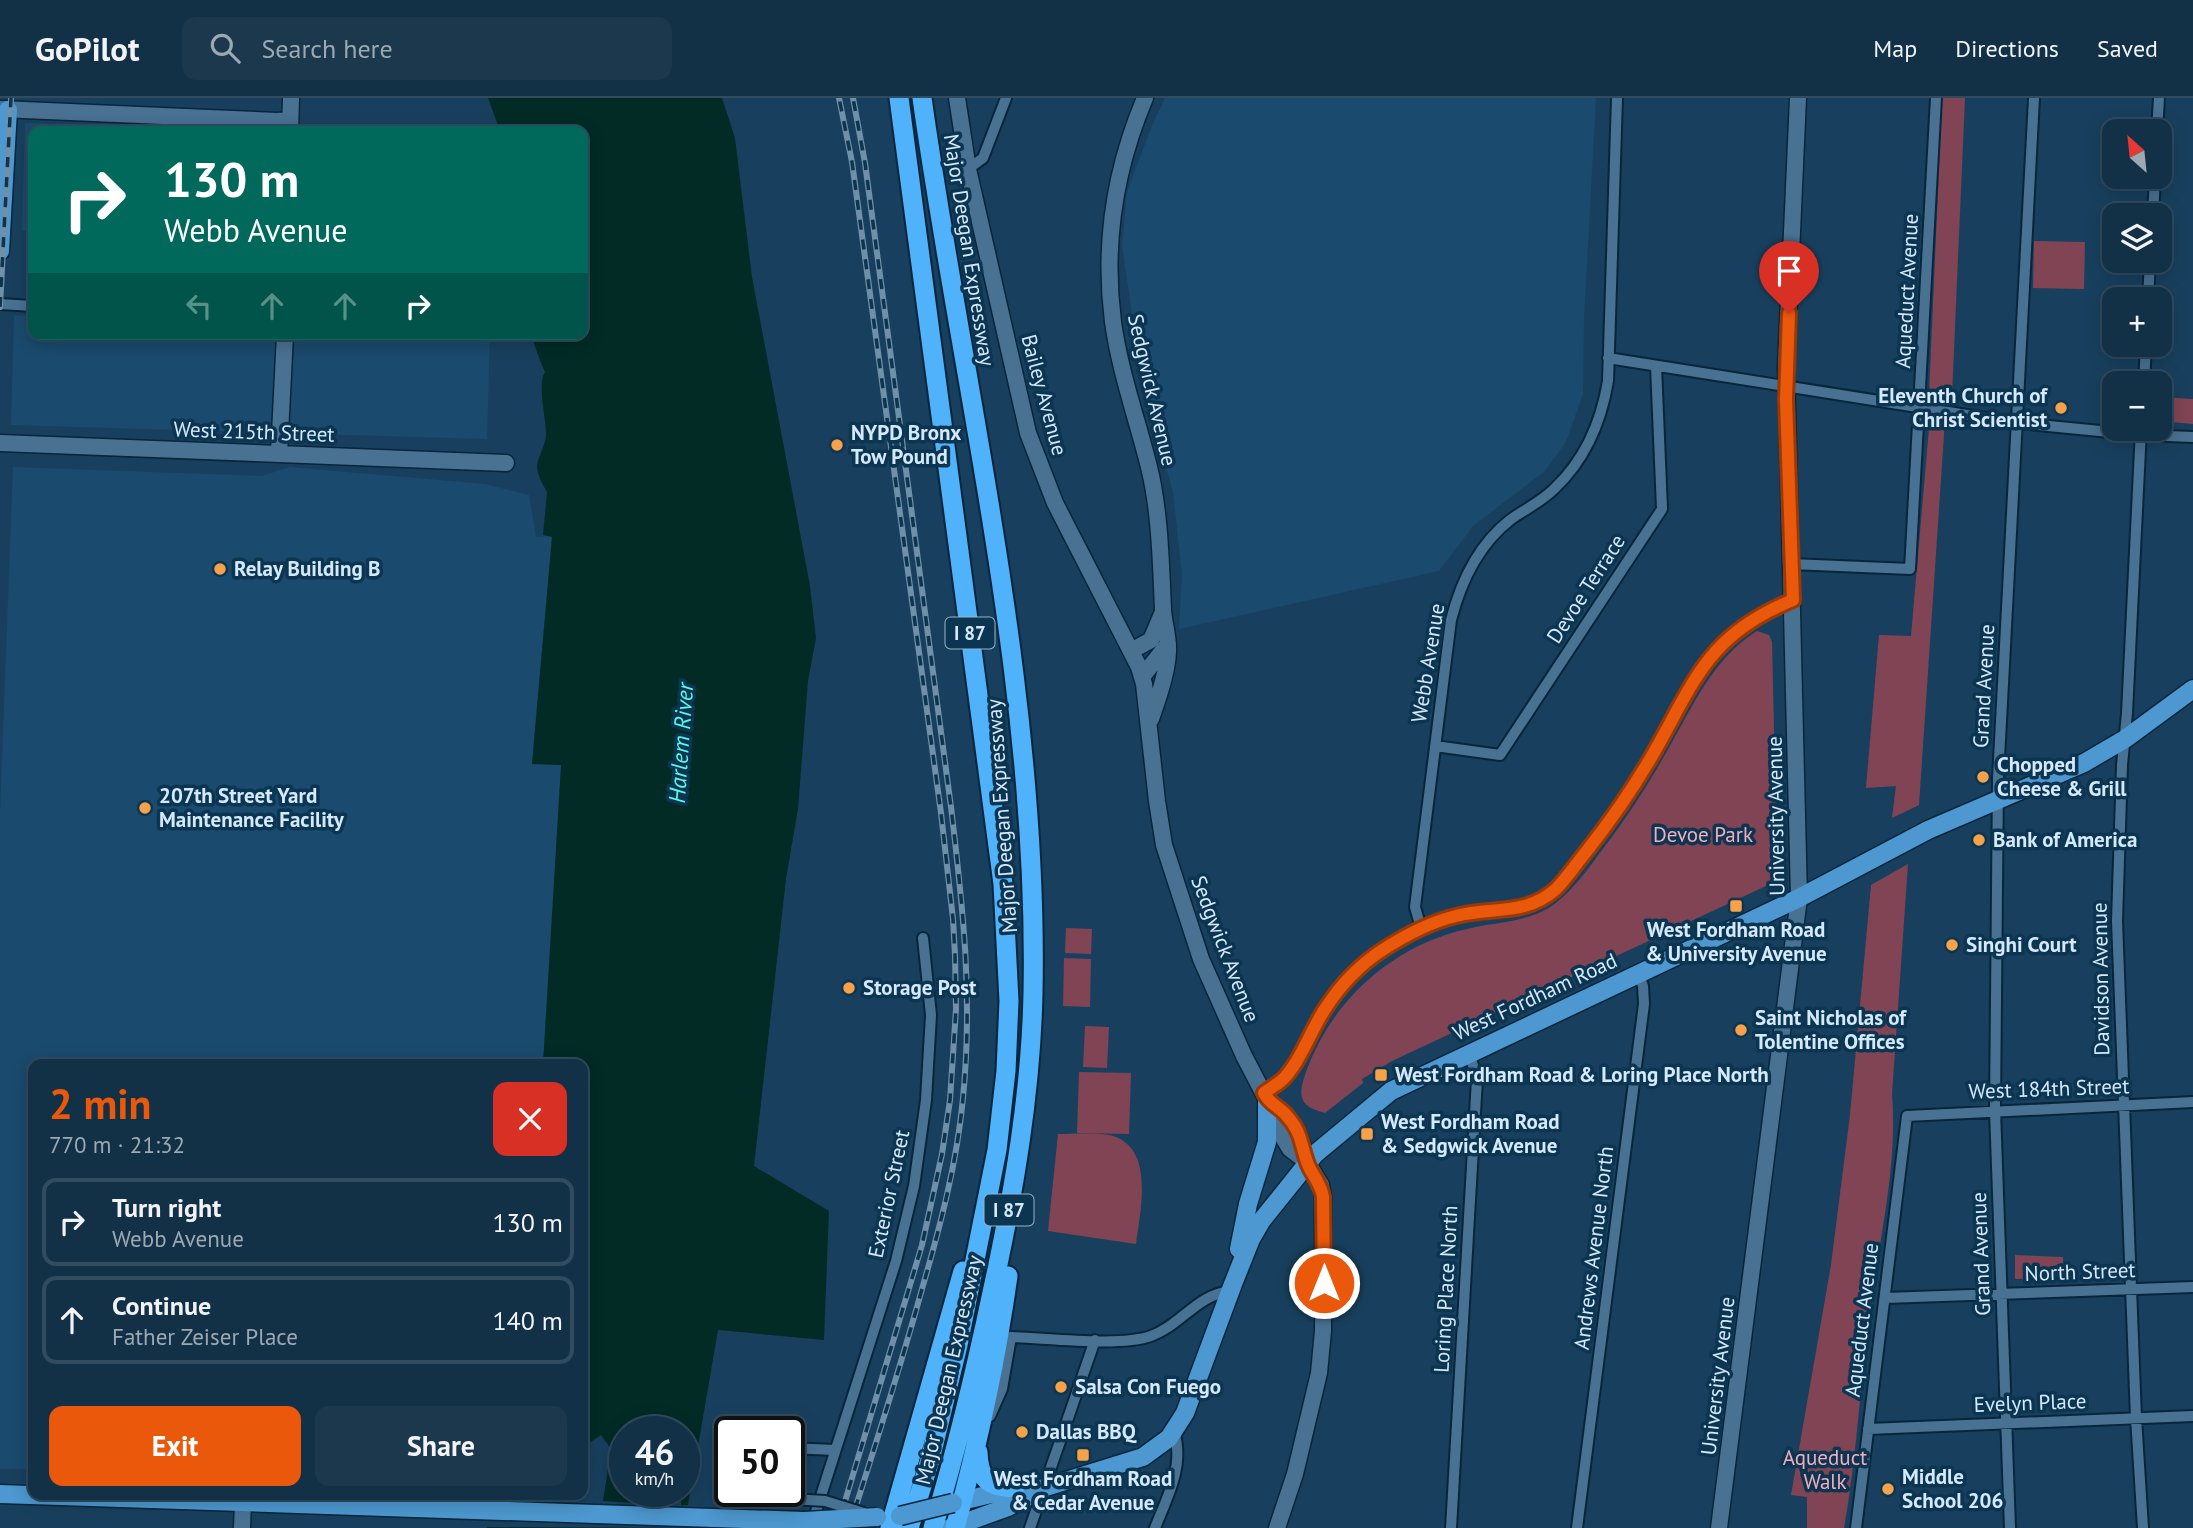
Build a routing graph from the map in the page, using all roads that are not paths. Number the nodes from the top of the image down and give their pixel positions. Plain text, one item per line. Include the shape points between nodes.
1 (291, 98) edge
2 (899, 98) edge
3 (922, 98) edge
4 (957, 98) edge
5 (1006, 98) edge
6 (1144, 98) edge
7 (1617, 98) edge
8 (1798, 98) edge
9 (1936, 98) edge
10 (2034, 98) edge
11 (2159, 98) edge
12 (5, 111) edge
13 (2158, 119) edge
14 (290, 125) edge
15 (968, 169) junction
16 (0, 251) edge
17 (0, 304) edge
18 (28, 306) edge
19 (285, 340) edge
20 (1608, 358) junction
21 (1656, 366) junction
22 (1786, 387) junction
23 (1920, 408) junction
24 (2018, 423) junction
25 (2102, 429) edge
26 (2172, 435) edge
27 (2193, 437) edge
28 (2141, 441) edge
29 (0, 443) edge
30 (279, 454) junction
31 (506, 463) dead end
32 (1791, 564) junction
33 (1793, 600) junction
34 (1163, 611) junction
35 (1168, 644) junction
36 (1131, 651) junction
37 (1143, 681) junction
38 (2193, 689) edge
39 (1149, 724) junction
40 (2125, 739) junction
41 (1435, 746) junction
42 (1998, 800) junction
43 (1799, 898) junction
44 (1422, 928) junction
45 (923, 938) dead end
46 (1638, 973) junction
47 (1469, 1052) junction
48 (1266, 1096) junction
49 (2193, 1102) edge
50 (2124, 1105) junction
51 (1995, 1110) junction
52 (1906, 1116) joint
53 (1019, 1152) junction
54 (1307, 1163) junction
55 (1231, 1287) junction
56 (2193, 1287) edge
57 (2131, 1290) junction
58 (2002, 1295) junction
59 (1885, 1298) junction
60 (1095, 1340) junction
61 (2193, 1416) edge
62 (2136, 1418) junction
63 (2007, 1423) junction
64 (1868, 1429) junction
65 (1174, 1432) junction
66 (979, 1438) junction
67 (805, 1449) edge
68 (835, 1450) junction
69 (1015, 1488) junction
70 (1043, 1489) junction
71 (0, 1494) edge
72 (28, 1494) edge
73 (243, 1500) edge
74 (281, 1500) edge
75 (805, 1500) edge
76 (958, 1502) junction
77 (892, 1520) edge
78 (806, 1523) edge
79 (953, 1527) edge
80 (242, 1528) edge
81 (828, 1528) edge
82 (933, 1528) edge
83 (1030, 1528) edge
84 (1155, 1528) edge
85 (1277, 1528) edge
86 (1451, 1528) edge
87 (1577, 1528) edge
88 (1719, 1528) edge
89 (1856, 1528) edge
90 (2010, 1528) edge
91 (2143, 1528) edge

1 - 14 street
2 - 77 highway, Major Deegan Expressway / I 87 via 1003,884 1008,1040 993,1170
3 - 53 highway, Major Deegan Expressway / I 87 via 1024,757 1034,955 1032,1034
4 - 15 street, Bailey Avenue
5 - 15 street via 983,158
6 - 34 street, Sedgwick Avenue via 1121,164 1114,202 1110,288 1120,360 1150,470 1164,580
7 - 20 street, Webb Avenue
8 - 22 street, University Avenue
9 - 23 street, Aqueduct Avenue
10 - 24 street, Grand Avenue
11 - 13 street
12 - 14 street
12 - 16 main road
15 - 36 street, Bailey Avenue via 1028,433 1055,503
17 - 18 street
19 - 30 street
20 - 21 street
20 - 41 street, Webb Avenue via 1605,401 1581,458 1552,491 1494,536 1463,580 1451,620
21 - 22 street
21 - 41 street, Devoe Terrace via 1662,509 1500,755
22 - 23 street
22 - 32 street, University Avenue
23 - 24 street
23 - 32 street, Aqueduct Avenue via 1910,569
24 - 25 street
24 - 42 street, Grand Avenue
26 - 27 street
28 - 40 street, Davidson Avenue
29 - 30 street, West 215th Street
30 - 31 street, West 215th Street
32 - 33 street, University Avenue
33 - 43 street, University Avenue
33 - 44 street via 1738,630 1708,659 1628,795 1554,890 1525,907 1456,916
34 - 35 street, Sedgwick Avenue
34 - 36 street, Sedgwick Avenue via 1152,640
35 - 37 street
35 - 39 street, Sedgwick Avenue
36 - 37 street, Bailey Avenue
37 - 39 street, Sedgwick Avenue
38 - 40 main road, West Fordham Road
39 - 48 street, Sedgwick Avenue via 1164,845 1201,959
40 - 42 main road, West Fordham Road via 2084,763
40 - 50 street, Davidson Avenue via 2117,921
41 - 44 street, Webb Avenue via 1415,906
42 - 43 main road, West Fordham Road via 1928,830
42 - 51 street, Grand Avenue
43 - 46 main road, West Fordham Road
43 - 88 street, University Avenue
44 - 48 street via 1354,971 1324,1010 1287,1075
45 - 68 street, Exterior Street via 932,1015 914,1186 901,1242
46 - 47 main road, West Fordham Road
46 - 87 street, Andrews Avenue North via 1644,1004
47 - 54 main road, West Fordham Road via 1391,1091
47 - 86 street, Loring Place North via 1477,1079
48 - 54 street, Sedgwick Avenue via 1286,1114 1301,1137
48 - 55 main road via 1267,1142 1248,1204
49 - 50 street, West 184th Street
50 - 51 street, West 184th Street
50 - 57 street, Davidson Avenue
51 - 52 street, West 184th Street
51 - 58 street, Grand Avenue
52 - 59 street, Aqueduct Avenue
53 - 66 highway via 1008,1277
53 - 82 highway, Major Deegan Expressway / I 87 via 984,1333
54 - 55 main road, West Fordham Road via 1256,1229
54 - 85 street, Sedgwick Avenue via 1323,1197 1323,1331 1310,1416
55 - 60 street via 1204,1299 1151,1336
55 - 65 main road, West Fordham Road
56 - 57 street, North Street
57 - 58 street, North Street
57 - 62 street, Davidson Avenue
58 - 59 street, North Street
58 - 63 street, Grand Avenue
59 - 64 street, Aqueduct Avenue
60 - 66 street via 1011,1336 1000,1394
60 - 70 street
61 - 62 street, Evelyn Place
62 - 63 street, Evelyn Place
62 - 91 street, Davidson Avenue
63 - 64 street, Evelyn Place
63 - 90 street, Grand Avenue
64 - 89 street, Aqueduct Avenue
65 - 70 main road, West Fordham Road via 1143,1457
65 - 84 street via 1177,1472
66 - 69 highway via 978,1461 984,1479 995,1486
66 - 76 highway
67 - 68 street
68 - 78 street, Exterior Street
69 - 70 main road, West Fordham Road
69 - 76 main road, West Fordham Road
70 - 79 main road, West Fordham Road
70 - 83 street
71 - 72 main road, West Fordham Road
73 - 80 street
74 - 78 main road, West Fordham Road
75 - 77 street, bridge
76 - 77 main road, West Fordham Road, bridge
76 - 79 highway
77 - 78 main road, West Fordham Road, bridge
78 - 81 main road, West Fordham Road, bridge

